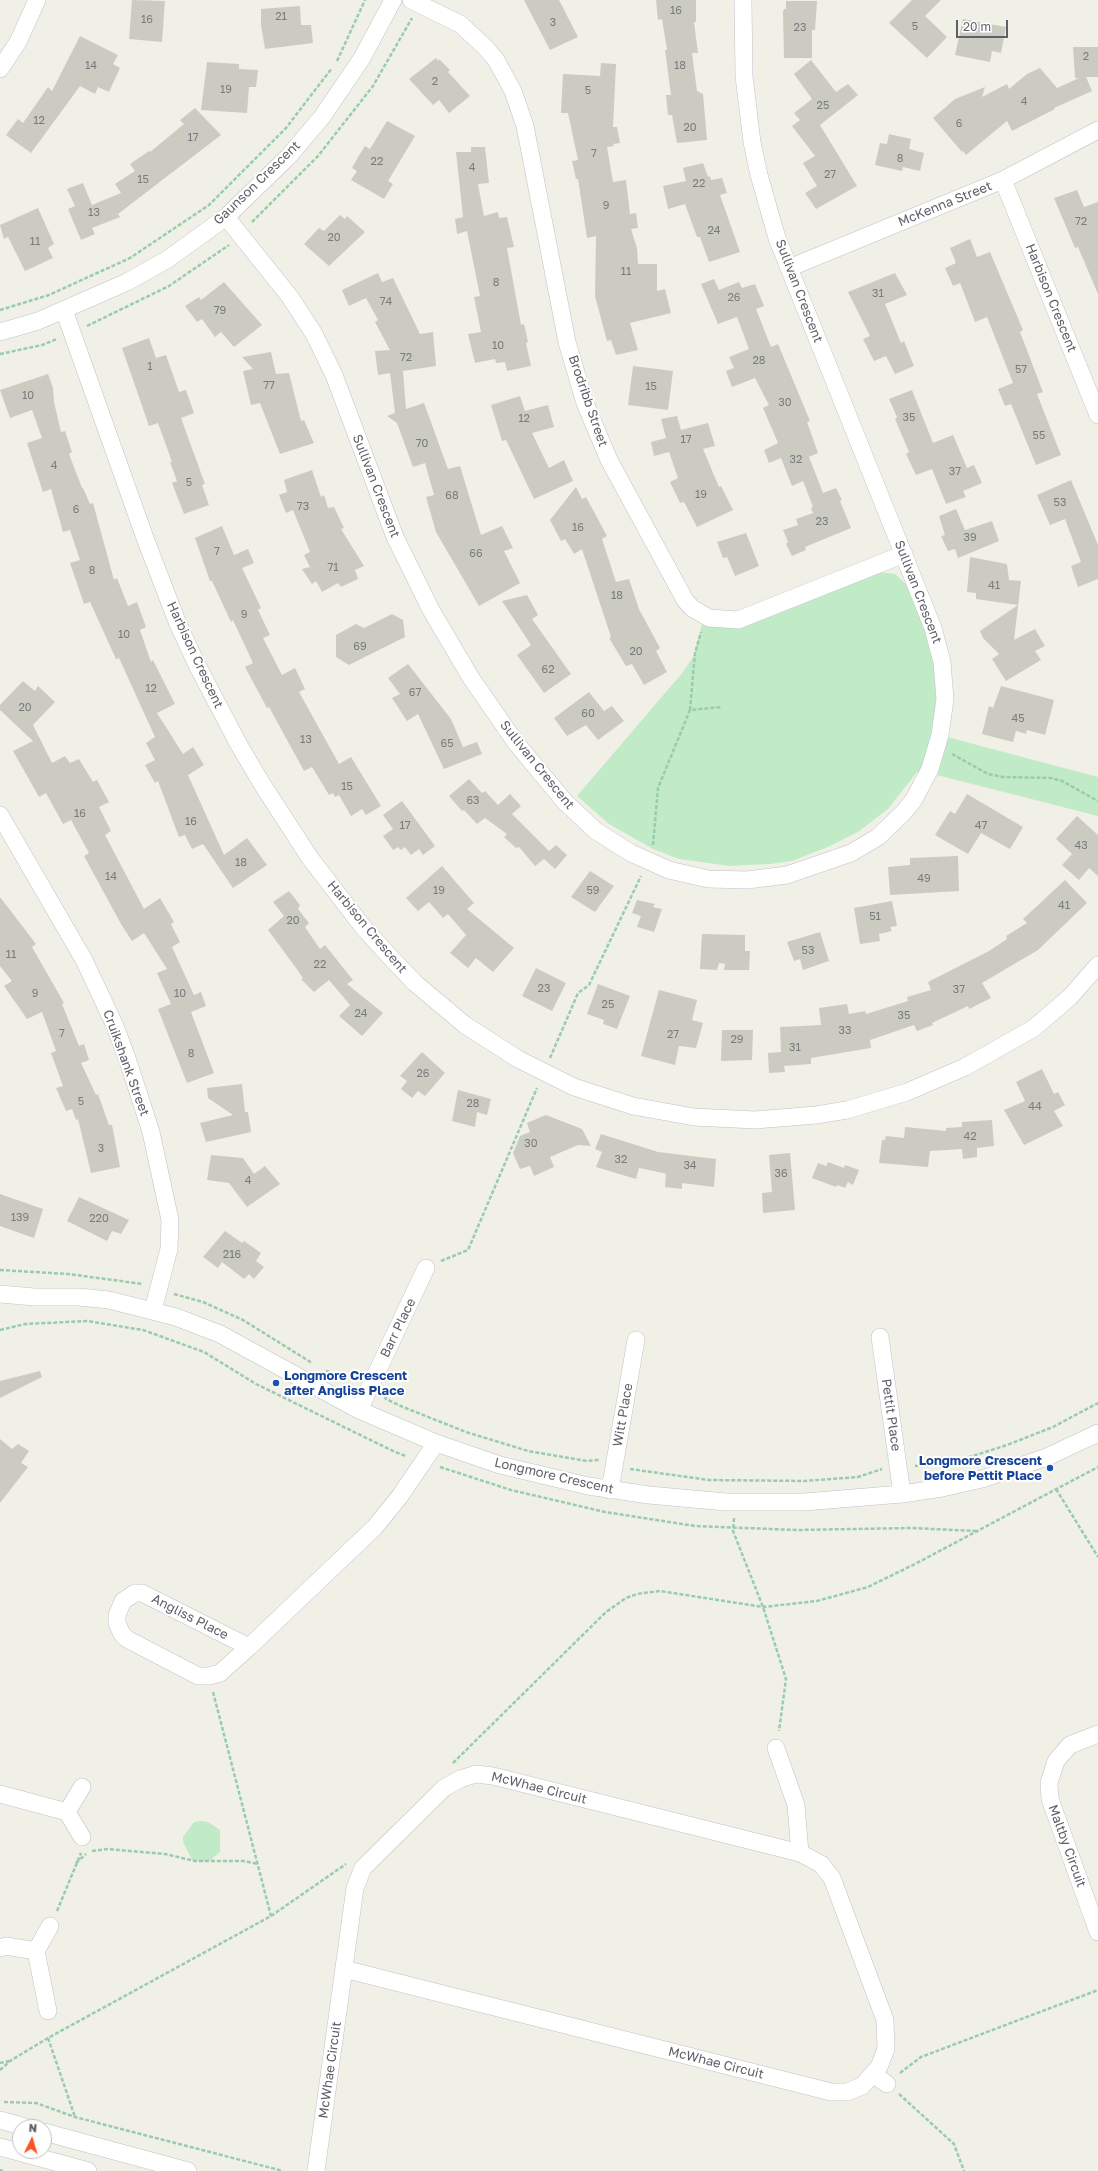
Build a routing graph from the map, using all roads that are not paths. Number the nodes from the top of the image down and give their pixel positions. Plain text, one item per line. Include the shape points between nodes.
1 (37, 0) edge
2 (393, 0) edge
3 (411, 0) edge
4 (743, 0) edge
5 (0, 69) edge
6 (1098, 130) edge
7 (1003, 180) junction
8 (226, 217) junction
9 (789, 268) junction
10 (64, 310) junction
11 (0, 332) edge
12 (1098, 415) edge
13 (904, 554) junction
14 (0, 814) edge
15 (1098, 965) edge
16 (426, 1268) road end
17 (0, 1294) edge
18 (34, 1298) junction
19 (0, 1306) edge
20 (153, 1310) junction
21 (880, 1337) dead end
22 (636, 1340) dead end
23 (359, 1410) junction
24 (1098, 1433) edge
25 (436, 1443) junction
26 (610, 1490) junction
27 (902, 1494) junction
28 (249, 1647) junction
29 (1098, 1734) edge
30 (776, 1748) road end
31 (82, 1787) dead end
32 (0, 1794) edge
33 (67, 1812) junction
34 (82, 1836) road end
35 (800, 1853) junction
36 (50, 1926) road end
37 (1098, 1932) edge
38 (0, 1948) edge
39 (36, 1951) junction
40 (344, 1969) junction
41 (48, 2011) dead end
42 (0, 2120) edge
43 (12, 2123) edge
44 (52, 2135) edge
45 (0, 2147) edge
46 (146, 2166) edge
47 (168, 2168) edge
48 (88, 2171) edge
49 (188, 2171) edge
50 (316, 2171) edge

1 - 5 street via 18,42
2 - 8 street, Gaunson Crescent via 362,58 322,117 288,158
3 - 13 street, Brodribb Street via 460,24 496,60 513,91 525,126 567,342 586,403 609,460 685,600 692,608 709,618 738,620
4 - 9 street, Sullivan Crescent via 744,76 752,142 763,189
6 - 7 street, McKenna Street
7 - 9 street, McKenna Street
7 - 12 street, Harbison Crescent
8 - 10 street, Gaunson Crescent via 168,259 128,282
8 - 13 street, Sullivan Crescent via 290,297 314,334 334,375 395,537 431,610 471,678 516,743 565,802 596,831 631,854 668,870 708,879 748,880 787,875 851,853 878,837 902,814 913,801 930,770 940,735 945,699 942,662 933,628
9 - 13 street, Sullivan Crescent
10 - 11 street, Gaunson Crescent
10 - 15 street, Harbison Crescent via 178,624 232,732 262,784 310,858 363,927 392,959 415,983 465,1025 518,1059 574,1087 633,1106 694,1117 755,1120 816,1115 846,1110 907,1092 965,1067 1034,1028 1070,997
14 - 20 street, Cruikshank Street via 84,960 115,1026 151,1132 170,1220 169,1249
16 - 23 street, Barr Place
17 - 18 street, Longmore Crescent
18 - 19 street, Longmore Crescent
18 - 20 street, Longmore Crescent via 79,1297 109,1300
20 - 23 street, Longmore Crescent via 220,1334
21 - 27 street, Pettit Place
22 - 26 street, Witt Place
23 - 25 street, Longmore Crescent
24 - 27 street, Longmore Crescent via 1047,1457 982,1479
25 - 26 street, Longmore Crescent via 500,1465
25 - 28 street, Angliss Place via 400,1496 375,1527
26 - 27 street, Longmore Crescent via 736,1502 804,1502
28 - 28 street, Angliss Place via 220,1673 198,1676 127,1640 117,1624 117,1615 123,1601 135,1593 142,1594
29 - 37 street, Maltby Circuit via 1070,1745 1056,1761 1049,1783 1050,1799
30 - 35 street via 796,1805
31 - 33 street
32 - 33 street
33 - 34 street
35 - 40 street, McWhae Circuit via 493,1776 476,1774 444,1788 363,1868 355,1888
35 - 40 street, McWhae Circuit via 821,1864 832,1878 885,2020 886,2049 880,2067 880,2079 847,2092 831,2092
36 - 39 street
38 - 39 street via 6,1946
39 - 41 street
40 - 50 street, McWhae Circuit
42 - 43 street
44 - 46 street
45 - 48 street
46 - 47 street
47 - 49 street

